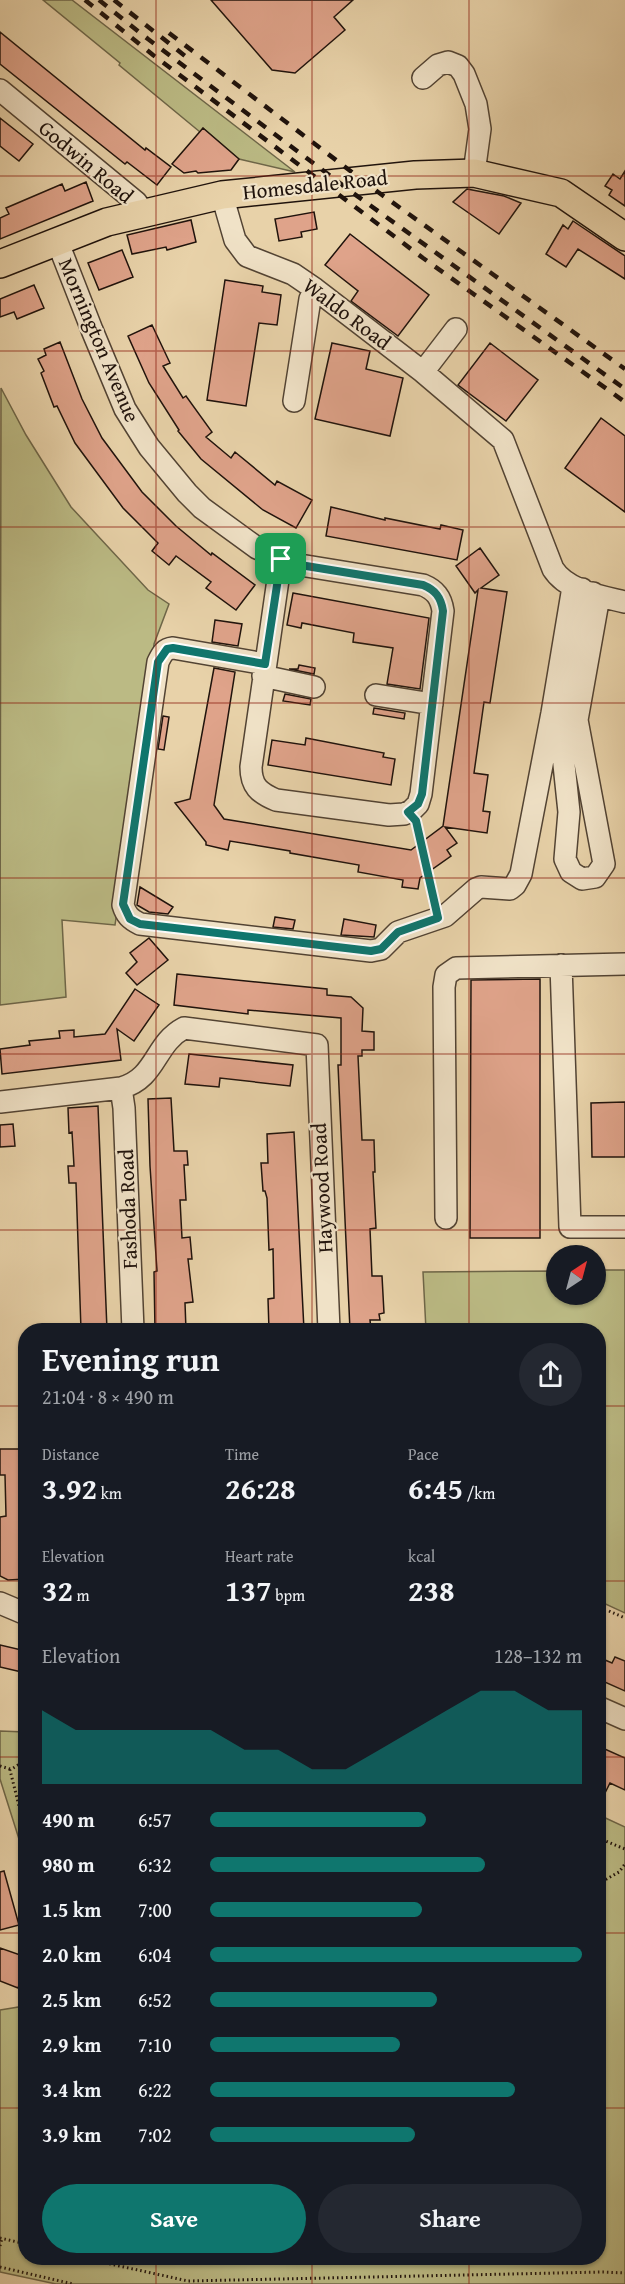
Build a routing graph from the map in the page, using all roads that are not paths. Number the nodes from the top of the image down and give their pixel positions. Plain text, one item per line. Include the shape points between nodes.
1 (423, 78) dead end
2 (0, 90) edge
3 (474, 173) junction
4 (222, 195) junction
5 (143, 212) junction
6 (625, 237) edge
7 (58, 243) junction
8 (0, 264) edge
9 (315, 289) junction
10 (456, 329) dead end
11 (423, 372) junction
12 (294, 401) dead end
13 (281, 559) junction
14 (583, 589) junction
15 (625, 602) edge
16 (264, 670) junction
17 (314, 687) dead end
18 (376, 695) dead end
19 (432, 704) junction
20 (625, 964) edge
21 (561, 965) junction
22 (121, 1088) junction
23 (0, 1102) edge
24 (446, 1218) dead end
25 (625, 1227) edge
26 (133, 1323) edge
27 (329, 1323) edge
28 (0, 1603) edge
29 (18, 1611) edge
30 (606, 1711) edge
31 (625, 1719) edge

1 - 3 street via 448,62 464,74 476,104 480,129
2 - 5 street, Godwin Road via 136,202
3 - 4 main road, Homesdale Road via 415,175
3 - 6 main road, Homesdale Road via 561,193
4 - 5 main road, Homesdale Road
4 - 9 street, Waldo Road via 235,240 247,256 293,274
5 - 7 main road, Homesdale Road
7 - 8 main road, Homesdale Road
7 - 13 street, Mornington Avenue via 125,409 149,447 202,508 257,548
9 - 11 street, Waldo Road
9 - 12 street via 310,299
10 - 11 street
11 - 14 street, Waldo Road via 503,440 553,569 559,579
13 - 16 street
13 - 19 street, Mornington Avenue via 423,585 438,594 443,611
14 - 14 street via 598,602 577,720 604,864 595,877 582,879 572,872 565,859 569,812 562,755 591,607
14 - 15 street
14 - 16 street via 552,713 521,874 515,885 510,889 481,887 445,916 398,932 381,949 371,951 140,924 125,913 123,904 162,654 173,648
16 - 17 street
16 - 19 street via 251,778 258,790 276,800 399,814 418,804
18 - 19 street
20 - 21 street
21 - 24 street via 456,968 447,975
21 - 25 street via 570,1227
22 - 23 street
22 - 26 street, Fashoda Road
22 - 27 street, Haywood Road via 144,1077 170,1038 184,1028 317,1045
28 - 29 street
30 - 31 street

